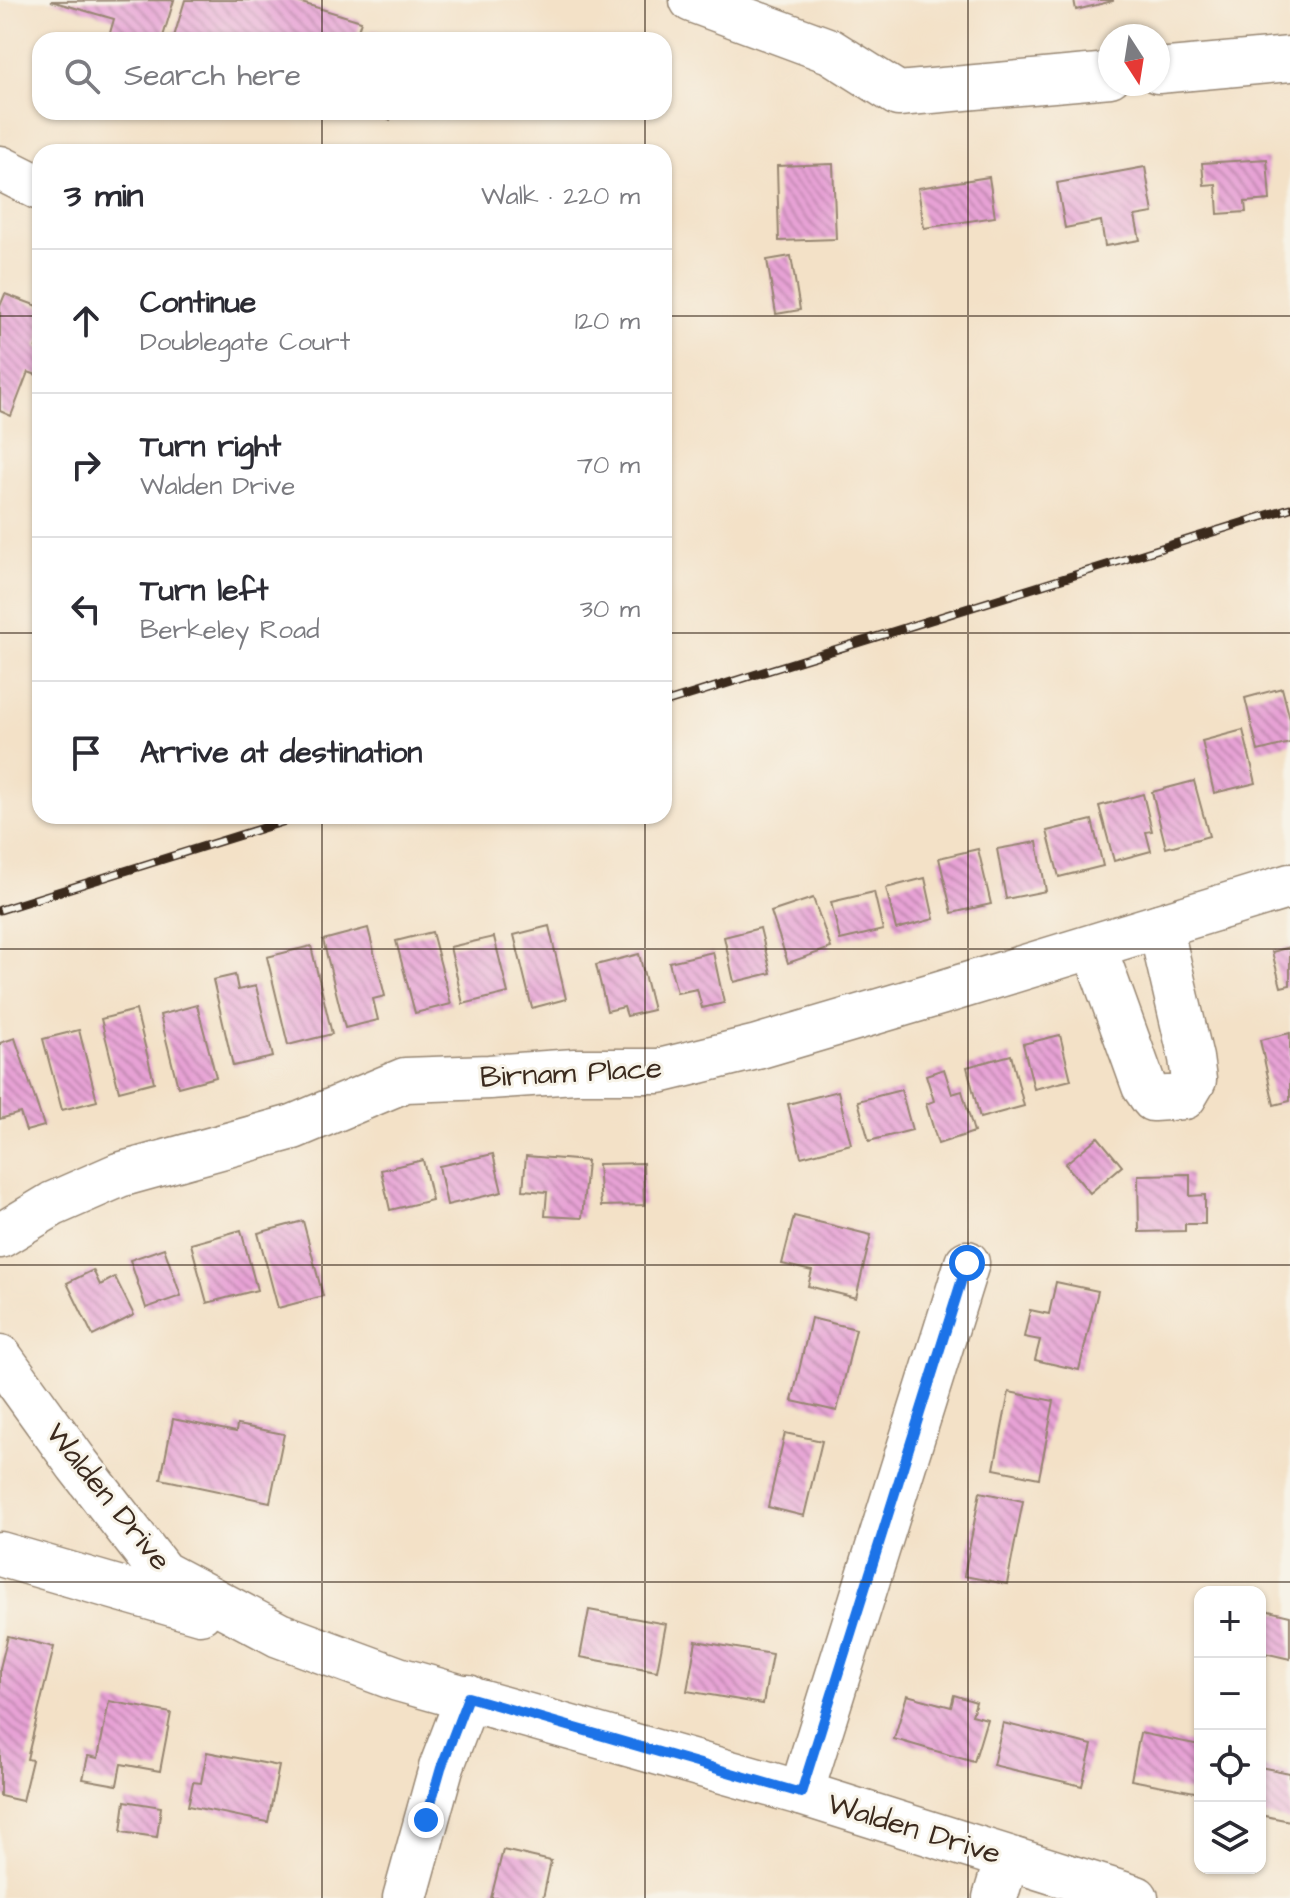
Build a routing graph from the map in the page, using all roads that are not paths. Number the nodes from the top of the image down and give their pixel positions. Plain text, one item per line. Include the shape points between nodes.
1 (692, 0) edge
2 (1290, 59) edge
3 (1170, 70) edge
4 (1098, 76) edge
5 (0, 168) edge
6 (32, 184) edge
7 (1290, 886) edge
8 (1160, 926) junction
9 (1094, 947) junction
10 (0, 1236) edge
11 (967, 1263) dead end
12 (0, 1357) edge
13 (0, 1554) edge
14 (279, 1635) junction
15 (468, 1697) junction
16 (801, 1793) junction
17 (1001, 1878) edge
18 (405, 1898) edge
19 (1136, 1898) edge

1 - 4 street via 830,51 898,94
2 - 3 street
5 - 6 street
7 - 8 street, Birnam Place
8 - 9 street, Birnam Place
8 - 9 street via 1191,1058 1194,1080 1184,1097 1153,1099 1144,1086
9 - 10 street, Birnam Place via 659,1071 405,1080 293,1127 119,1175 53,1204
11 - 16 street
12 - 14 street, Walden Drive via 162,1573
13 - 14 street, Walden Drive
14 - 15 street, Walden Drive via 398,1679
15 - 16 street, Walden Drive
15 - 18 street via 441,1768
16 - 17 street, Walden Drive
17 - 19 street, Walden Drive

